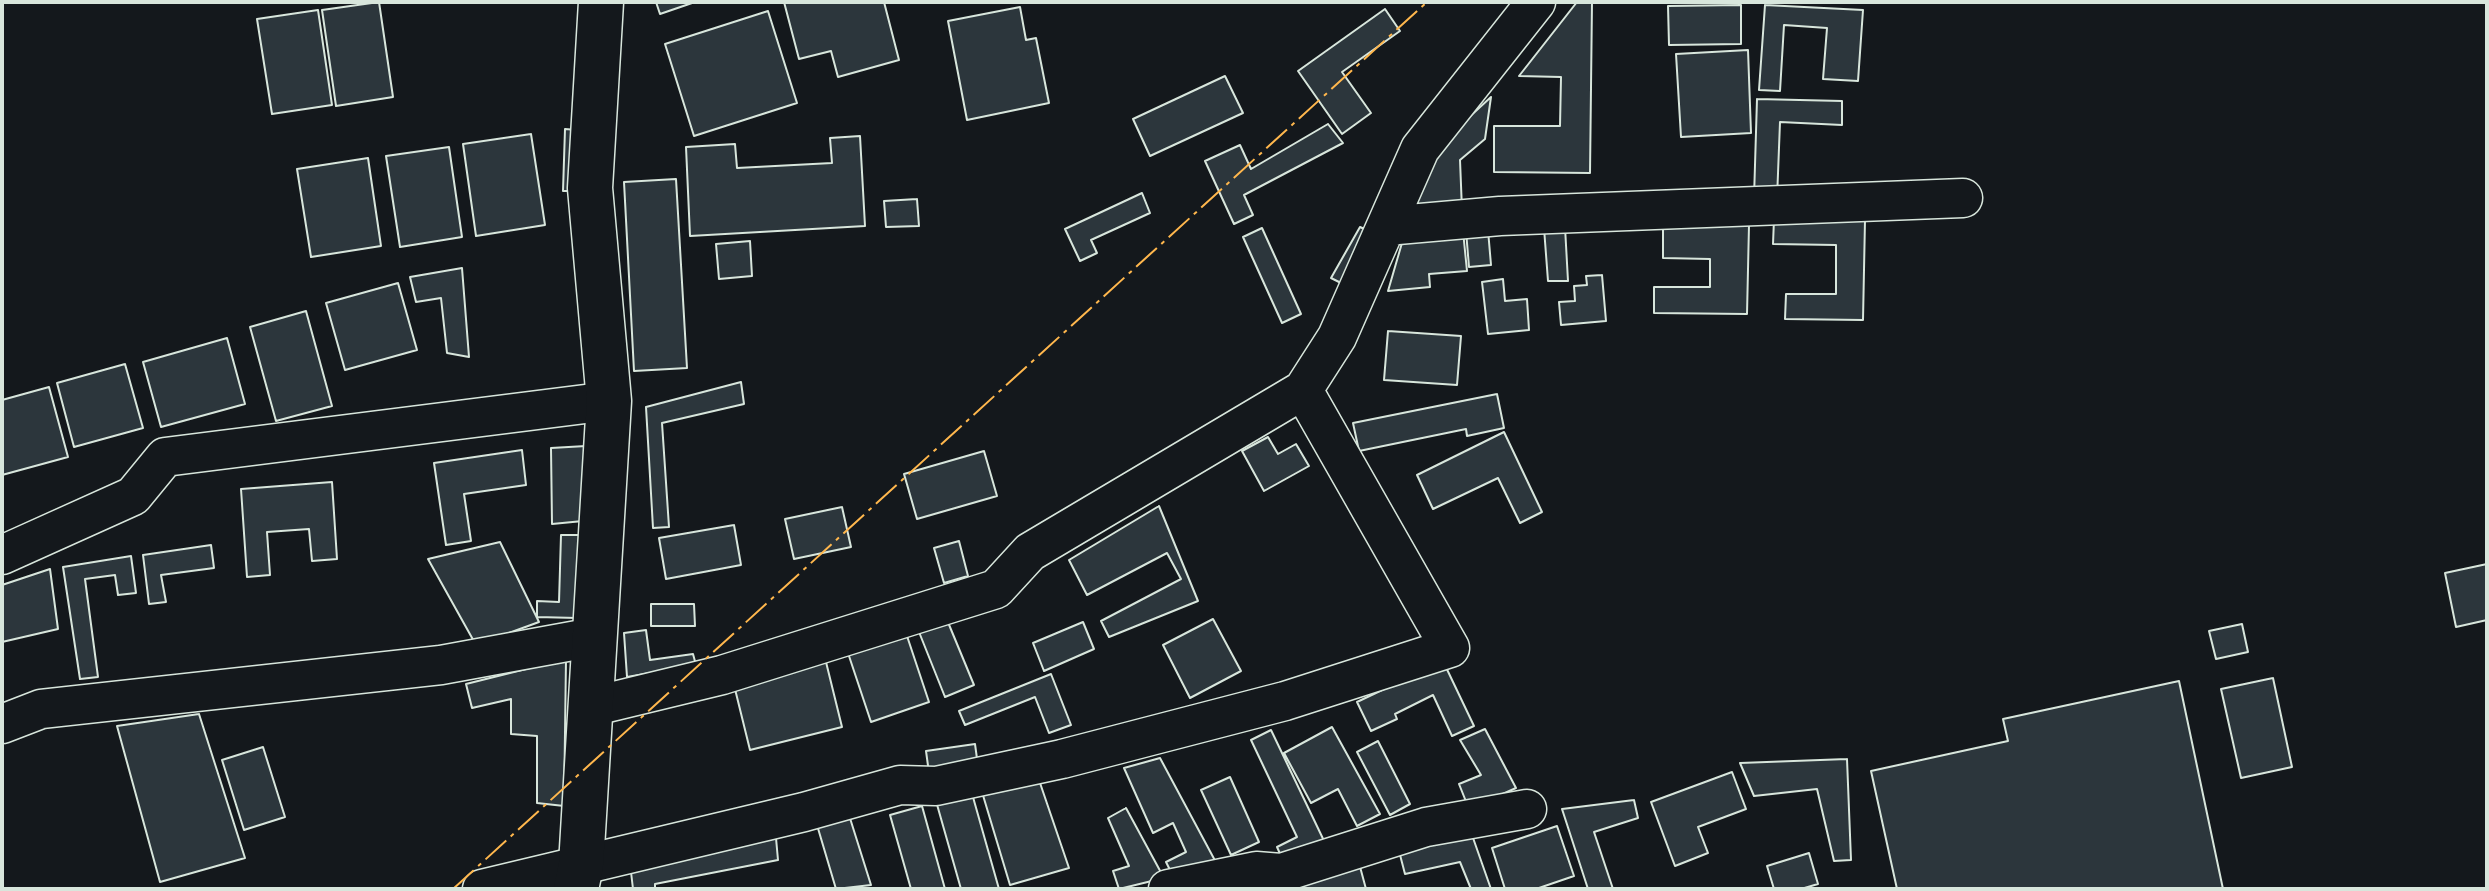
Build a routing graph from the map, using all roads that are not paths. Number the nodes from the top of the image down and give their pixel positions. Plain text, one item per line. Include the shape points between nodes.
1 (601, 2) edge
2 (1536, 2) edge
3 (1963, 198) dead end
4 (1386, 226) junction
5 (1303, 390) junction
6 (609, 401) junction
7 (2, 555) edge
8 (594, 637) junction
9 (590, 707) junction
10 (2, 724) edge
11 (1527, 809) dead end
12 (578, 877) edge
13 (482, 889) edge
14 (1168, 889) edge

1 - 6 street via 590,188
2 - 4 street via 1420,149
3 - 4 street via 1530,214
4 - 5 street via 1337,337
5 - 9 street via 1030,552 996,589 722,675
5 - 12 street via 1450,648 1285,701 1062,759 936,786 900,785
6 - 7 street via 165,457 133,496
6 - 8 street
8 - 9 street
8 - 10 street via 441,665 41,709
9 - 12 street
11 - 14 street via 1426,827 1281,873 1256,871
12 - 13 street

